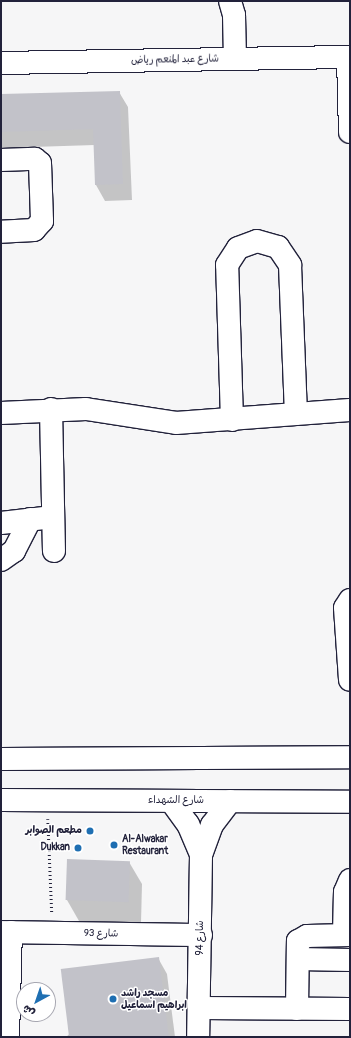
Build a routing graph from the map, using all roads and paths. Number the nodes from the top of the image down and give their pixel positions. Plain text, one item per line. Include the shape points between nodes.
1 (230, 1) edge
2 (349, 58) edge
3 (235, 59) junction
4 (1, 63) edge
5 (350, 132) edge
6 (1, 160) edge
7 (1, 228) edge
8 (1, 232) edge
9 (51, 409) junction
10 (350, 410) edge
11 (1, 413) edge
12 (296, 414) junction
13 (232, 420) junction
14 (53, 517) junction
15 (30, 519) junction
16 (1, 522) edge
17 (54, 551) dead end
18 (1, 560) edge
19 (350, 600) edge
20 (350, 680) edge
21 (350, 757) edge
22 (1, 759) edge
23 (1, 800) edge
24 (48, 800) junction
25 (171, 801) junction
26 (230, 801) junction
27 (350, 802) edge
28 (201, 855) junction
29 (350, 880) edge
30 (6, 932) edge
31 (53, 933) junction
32 (201, 935) junction
33 (347, 935) edge
34 (298, 959) junction
35 (350, 960) edge
36 (297, 1009) junction
37 (350, 1009) edge
38 (201, 1026) edge
39 (8, 1037) edge

1 - 3 street via 234,14
2 - 3 street, شارع عبد المنعم رياض
2 - 5 street
3 - 4 street, شارع عبد المنعم رياض
6 - 8 street via 38,160 42,221 34,230
7 - 8 street
9 - 11 street
9 - 13 street via 86,409 176,423
9 - 14 street
10 - 12 street
12 - 13 street
12 - 13 street via 290,265 278,247 258,241 238,248 227,265
14 - 15 street
14 - 17 street
15 - 16 street
15 - 18 street via 14,551
19 - 20 street via 345,608
21 - 22 street
23 - 24 street, شارع الشهداء
24 - 25 street, شارع الشهداء
24 - 31 path
25 - 26 street, شارع الشهداء
25 - 28 street, شارع 94 via 188,824
26 - 27 street, شارع الشهداء
26 - 28 street, شارع 94 via 212,825
28 - 32 street, شارع 94
29 - 33 street via 345,892
30 - 31 street, شارع 93
30 - 39 street
31 - 32 street, شارع 93
32 - 38 street, شارع 94
33 - 34 street via 303,936 298,944
34 - 35 street
34 - 36 street
36 - 37 street
36 - 38 street

